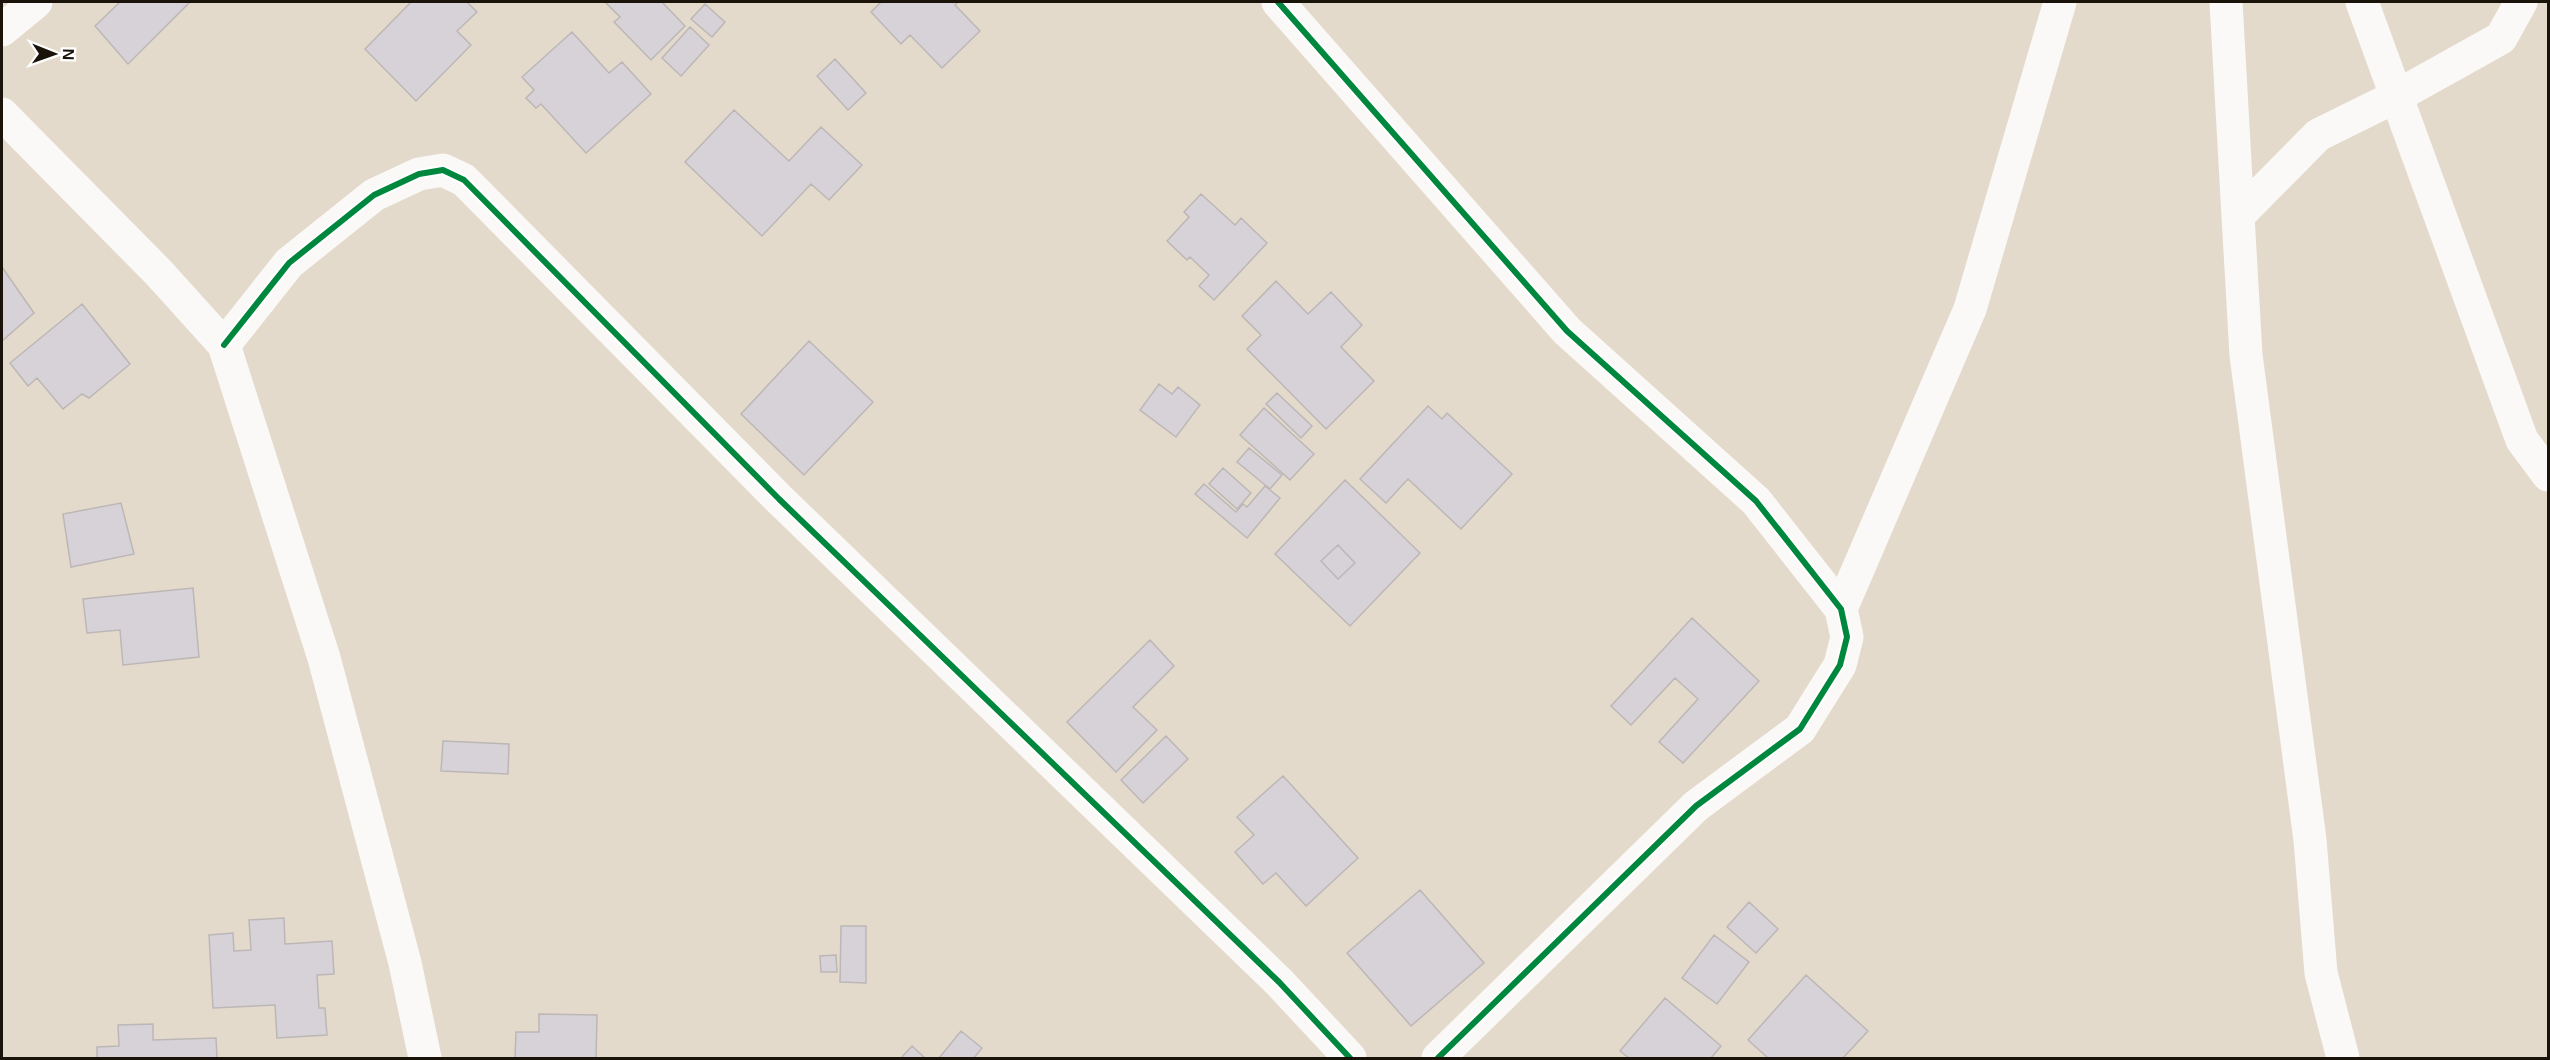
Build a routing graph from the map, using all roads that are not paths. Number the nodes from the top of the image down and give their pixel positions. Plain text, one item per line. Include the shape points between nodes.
1 (36, 2) edge
2 (1278, 2) edge
3 (2060, 2) edge
4 (2226, 2) edge
5 (2362, 2) edge
6 (2521, 2) edge
7 (2, 30) edge
8 (2397, 96) junction
9 (2, 114) edge
10 (2238, 216) junction
11 (224, 345) junction
12 (2548, 475) edge
13 (1841, 609) junction
14 (425, 1059) edge
15 (1350, 1059) edge
16 (1438, 1059) edge
17 (2343, 1059) edge

1 - 7 street
2 - 13 street via 1567,331 1756,501
3 - 13 street via 1970,309
4 - 10 street
5 - 8 street
6 - 8 street via 2501,38
8 - 10 street via 2318,135
8 - 12 street via 2522,440
9 - 11 street via 159,273
10 - 17 street via 2246,355 2310,840 2321,973
11 - 14 street via 324,658 405,963
11 - 15 street via 289,264 374,195 419,174 435,171 443,170 464,180 779,499 1279,982
13 - 16 street via 1847,637 1840,665 1800,729 1696,806

